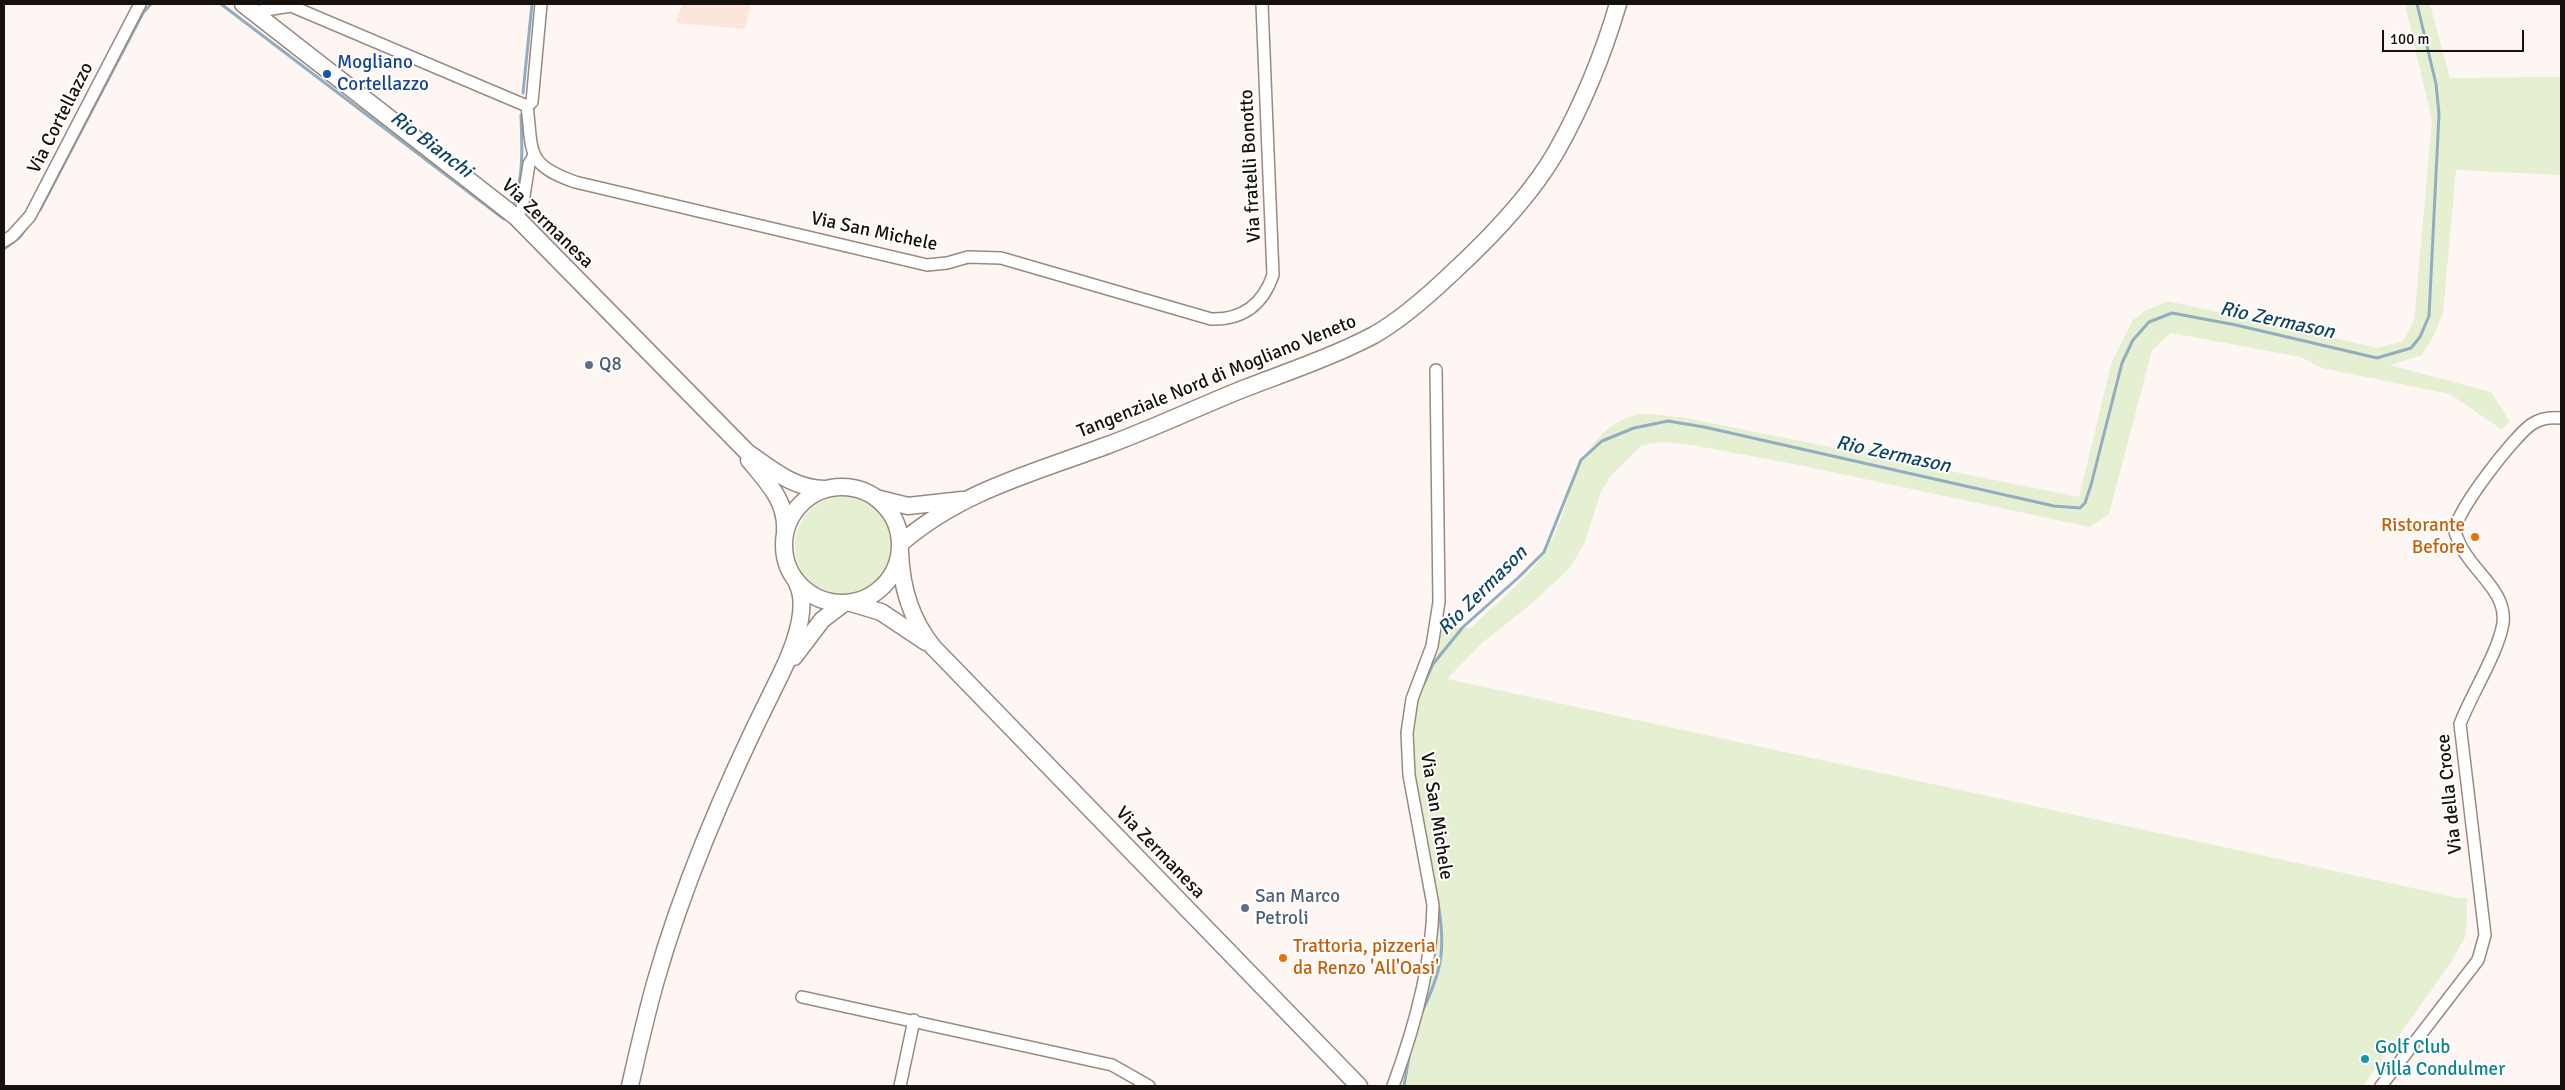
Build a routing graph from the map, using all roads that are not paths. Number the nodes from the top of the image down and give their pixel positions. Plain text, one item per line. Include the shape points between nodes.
1 (140, 4) edge
2 (541, 4) edge
3 (1262, 4) edge
4 (1618, 4) edge
5 (248, 8) edge
6 (528, 106) junction
7 (534, 157) junction
8 (522, 209) dead end
9 (4, 241) edge
10 (1242, 314) joint
11 (1436, 370) dead end
12 (2561, 418) edge
13 (733, 440) junction
14 (827, 489) junction
15 (876, 498) junction
16 (962, 500) junction
17 (784, 536) junction
18 (900, 547) junction
19 (797, 583) junction
20 (847, 604) junction
21 (933, 647) junction
22 (778, 680) junction
23 (802, 997) dead end
24 (914, 1020) junction
25 (630, 1086) edge
26 (900, 1086) edge
27 (1149, 1086) edge
28 (1360, 1086) edge
29 (1393, 1086) edge
30 (2381, 1086) edge

1 - 9 street, Via Cortellazzo via 30,216
2 - 6 street via 532,102
3 - 10 street, Via fratelli Bonotto via 1273,274 1262,298
4 - 16 main road, Tangenziale Nord di Mogliano Veneto via 1590,82 1556,152 1526,194 1476,249 1413,307 1376,334 1312,363 1143,432 1028,472
5 - 6 street via 291,6
5 - 13 main road, Via Zermanesa via 516,217
6 - 7 street
7 - 8 street
7 - 10 street, Via San Michele via 550,174 575,182 927,265 968,257 1001,258 1211,319 1223,320
11 - 29 street, Via San Michele via 1439,602 1432,646 1412,699 1406,733 1409,775 1434,905 1433,924 1419,999
12 - 30 street, Via della Croce via 2545,418 2532,424 2511,443 2461,512 2455,531 2462,550 2496,593 2503,610 2499,639 2460,724 2485,935 2478,960
13 - 14 main road, Via Zermanesa via 783,478 807,487
13 - 17 main road, Via Zermanesa via 782,505 786,517
14 - 15 main road, Via Zermanesa via 852,488
14 - 17 main road, Via Zermanesa via 799,506
15 - 16 main road, Tangenziale Nord di Mogliano Veneto via 908,506
15 - 18 main road, Via Zermanesa via 893,518
16 - 18 main road, Tangenziale Nord di Mogliano Veneto
17 - 19 main road, Via Zermanesa via 784,553
18 - 20 main road via 895,570 885,585 869,597
18 - 21 main road, Via Zermanesa via 901,575 907,597
19 - 20 main road, Via Zermanesa via 826,602
19 - 22 main road via 802,596 802,610
20 - 21 main road, Via Zermanesa via 881,612
20 - 22 main road via 822,620
21 - 28 main road, Via Zermanesa
22 - 25 main road via 683,895 656,978
23 - 24 street
24 - 26 street
24 - 27 street via 1112,1065

